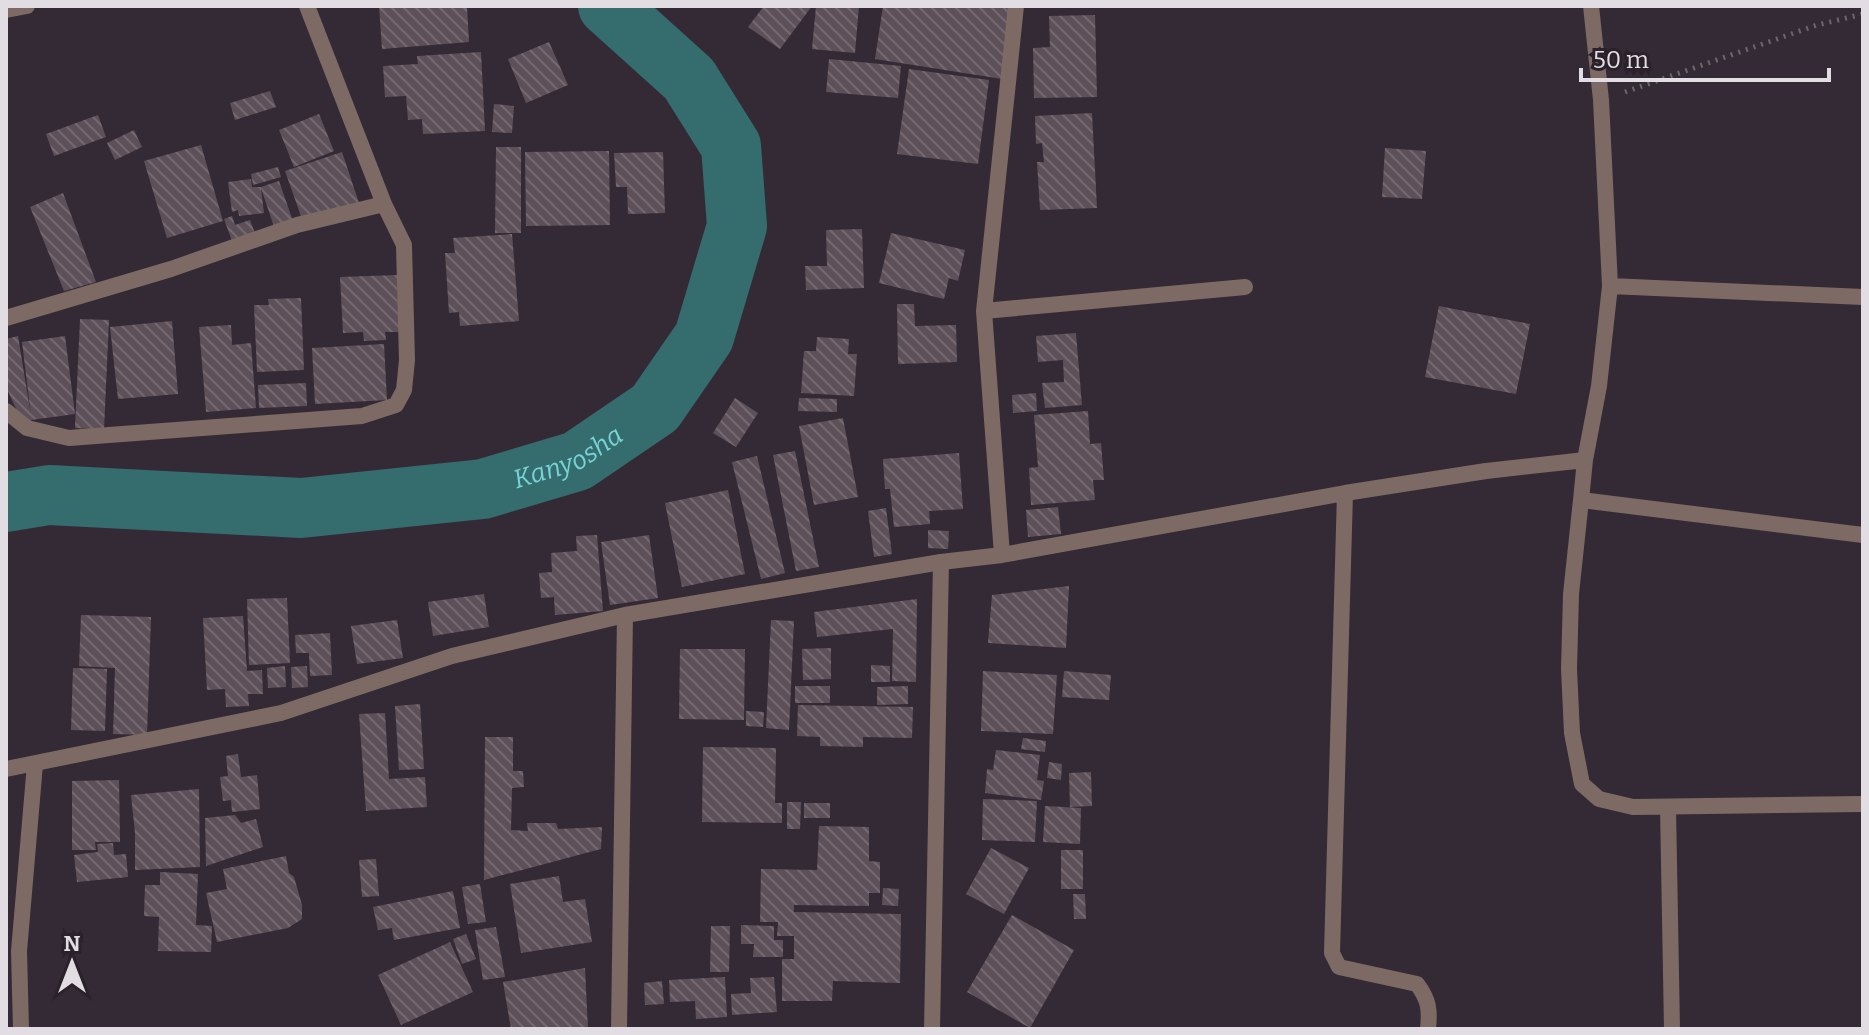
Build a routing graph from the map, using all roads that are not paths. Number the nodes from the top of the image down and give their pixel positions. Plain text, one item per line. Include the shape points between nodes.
1 (27, 6) edge
2 (307, 6) edge
3 (1016, 6) edge
4 (1591, 6) edge
5 (6, 10) edge
6 (384, 204) junction
7 (1610, 286) junction
8 (1245, 287) dead end
9 (1863, 297) edge
10 (984, 311) junction
11 (6, 318) edge
12 (6, 411) edge
13 (1585, 460) junction
14 (1345, 493) junction
15 (1581, 500) junction
16 (1863, 535) edge
17 (1002, 555) junction
18 (941, 562) junction
19 (625, 615) junction
20 (35, 764) junction
21 (6, 769) edge
22 (1863, 804) edge
23 (1668, 807) junction
24 (21, 1029) edge
25 (619, 1029) edge
26 (932, 1029) edge
27 (1428, 1029) edge
28 (1672, 1029) edge

1 - 5 street
2 - 6 street
3 - 10 street
4 - 7 street
6 - 11 street via 297,225
6 - 12 street via 404,245 407,360 404,390 396,405 362,416 69,438 27,428
7 - 9 street
7 - 13 street
8 - 10 street
10 - 17 street
13 - 14 street
13 - 15 street
14 - 17 street
14 - 27 street via 1332,953 1339,967 1417,984 1427,998
15 - 16 street
15 - 23 street via 1569,669 1572,733 1582,784 1599,799 1633,807
17 - 18 street
18 - 19 street
18 - 26 street
19 - 20 street via 452,656 281,713
19 - 25 street
20 - 21 street
20 - 24 street via 19,951
22 - 23 street
23 - 28 street

